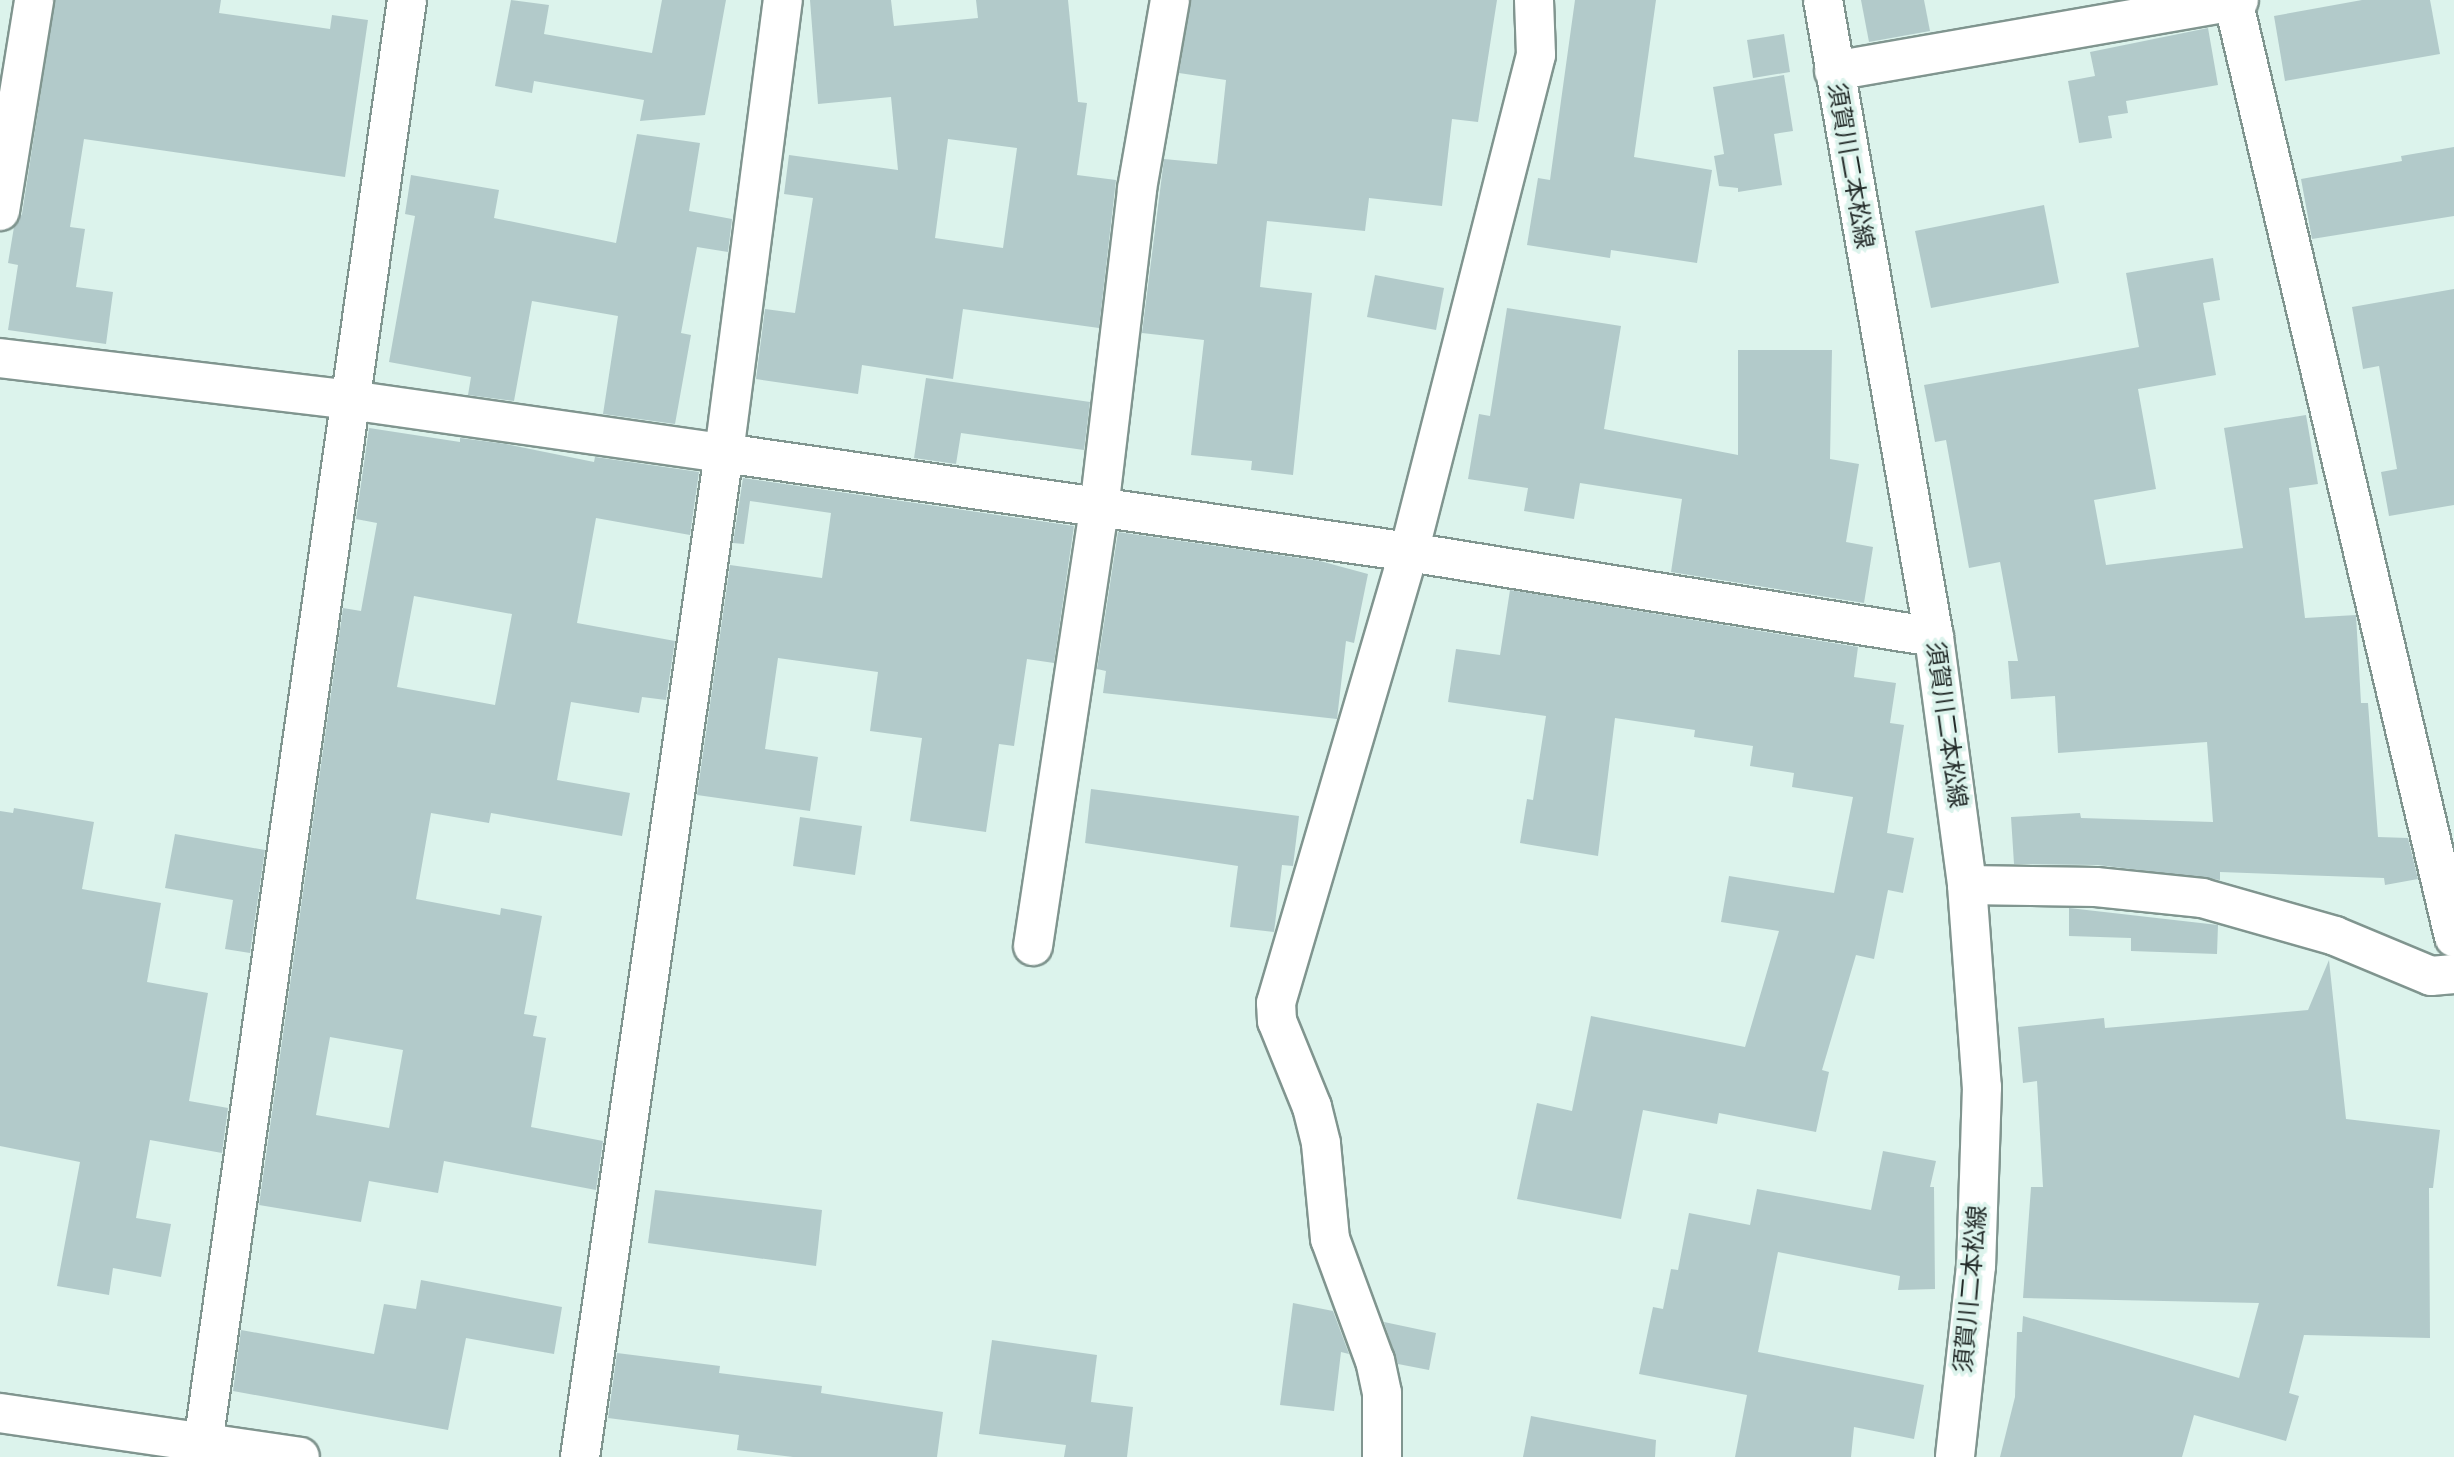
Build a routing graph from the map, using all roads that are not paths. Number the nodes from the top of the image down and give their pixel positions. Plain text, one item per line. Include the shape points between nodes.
1 (34, 0) edge
2 (407, 0) edge
3 (783, 0) edge
4 (1170, 0) edge
5 (1534, 0) edge
6 (1823, 0) edge
7 (2233, 0) edge
8 (2239, 0) edge
9 (1834, 71) junction
10 (0, 211) edge
11 (0, 358) edge
12 (349, 400) junction
13 (724, 453) junction
14 (1099, 509) junction
15 (1409, 552) junction
16 (1934, 637) junction
17 (1967, 885) junction
18 (2454, 937) edge
19 (1033, 946) dead end
20 (2454, 974) edge
21 (0, 1413) edge
22 (203, 1444) junction
23 (300, 1457) edge
24 (580, 1457) edge
25 (1382, 1457) edge
26 (1955, 1457) edge

1 - 10 street
2 - 12 street
3 - 13 street
4 - 14 street via 1137,189
5 - 15 street via 1536,55
6 - 9 street, 須賀川二本松線
7 - 8 street
7 - 9 street
7 - 18 street
9 - 16 street, 須賀川二本松線
11 - 12 street
12 - 13 street
12 - 22 street
13 - 14 street
13 - 24 street
14 - 15 street
14 - 19 street
15 - 16 street
15 - 25 street via 1276,1003 1277,1021 1312,1107 1321,1143 1330,1239 1375,1361 1382,1393
16 - 17 street, 須賀川二本松線
17 - 20 street via 2096,887 2202,898 2335,936 2431,976
17 - 26 street, 須賀川二本松線 via 1982,1087 1976,1266
21 - 22 street
22 - 23 street

